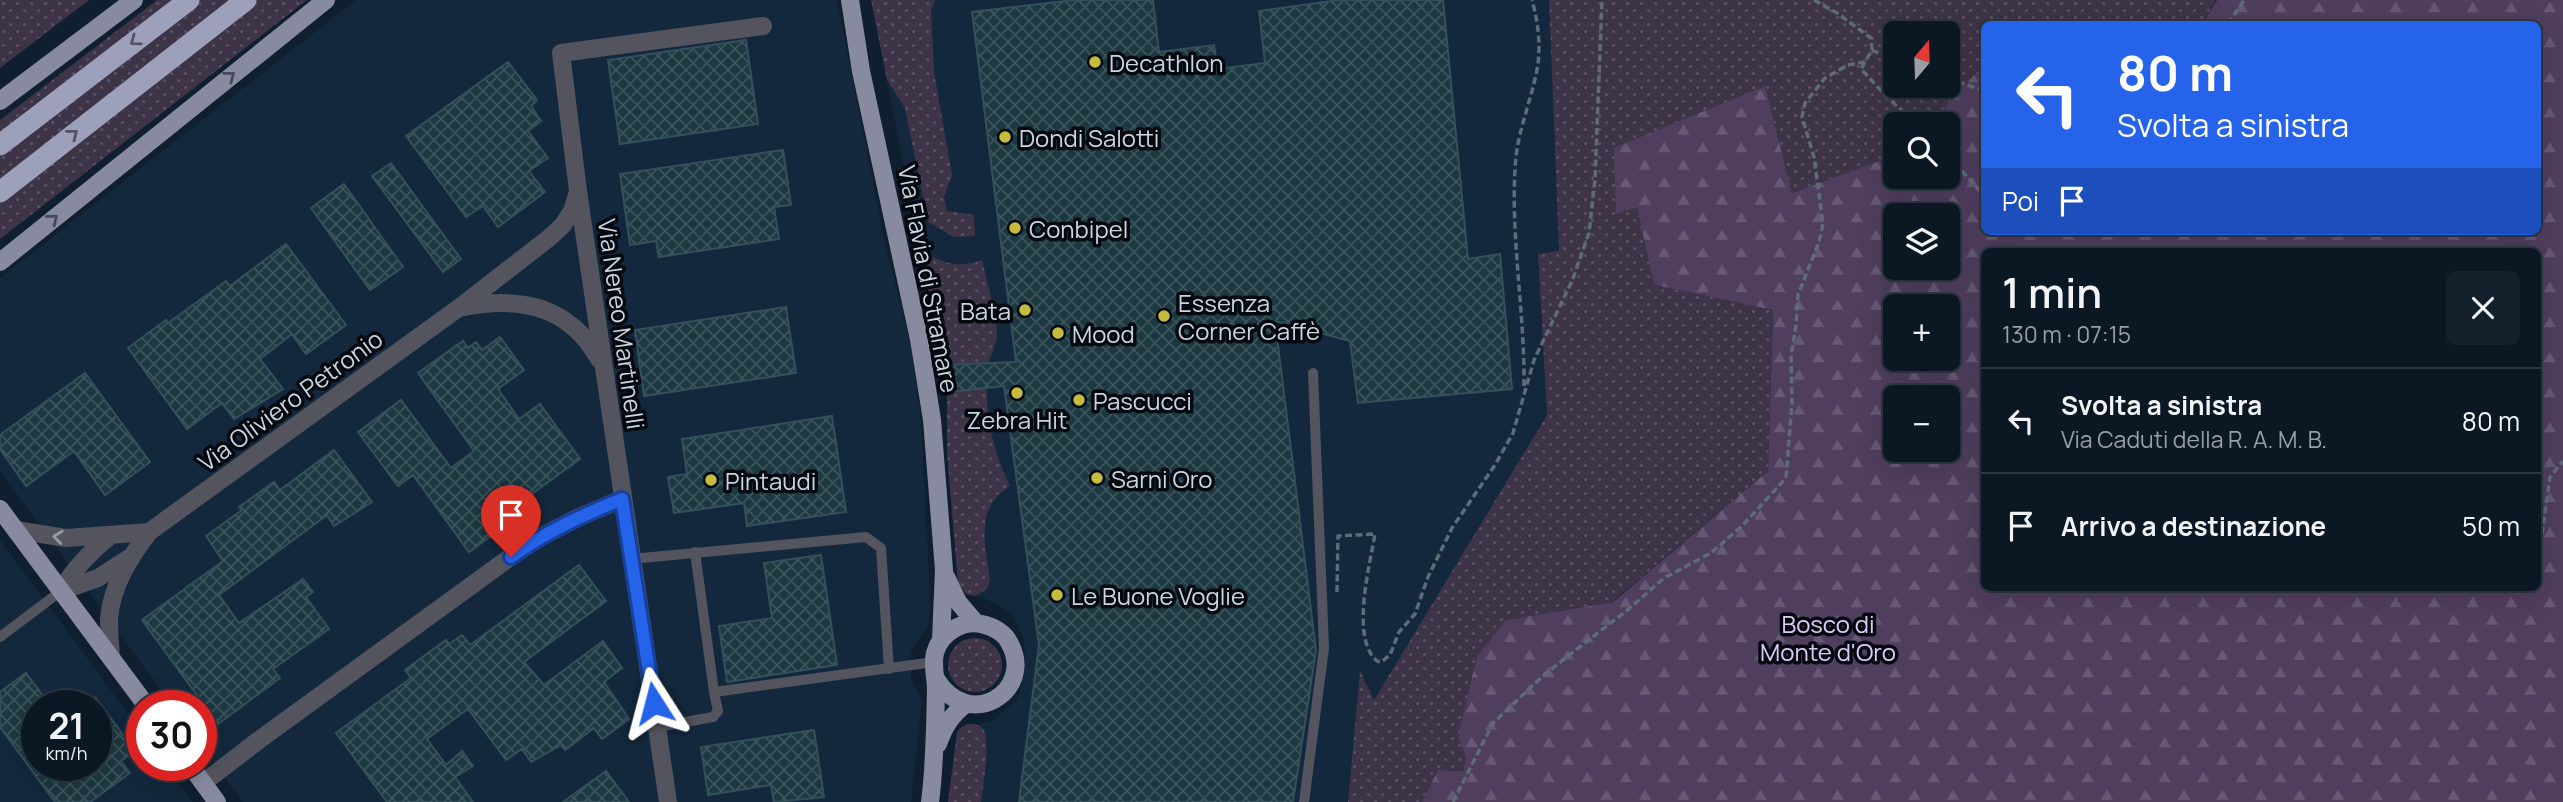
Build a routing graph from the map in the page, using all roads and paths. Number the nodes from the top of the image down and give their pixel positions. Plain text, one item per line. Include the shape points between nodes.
1 (134, 0) edge
2 (189, 0) edge
3 (246, 0) edge
4 (326, 0) edge
5 (850, 0) edge
6 (1532, 0) edge
7 (1602, 0) edge
8 (1814, 0) edge
9 (2244, 0) edge
10 (2230, 21) edge
11 (763, 26) dead end
12 (1872, 50) junction
13 (1883, 55) edge
14 (1864, 61) junction
15 (1960, 82) edge
16 (1981, 90) edge
17 (0, 101) edge
18 (1903, 112) edge
19 (0, 145) edge
20 (1960, 169) edge
21 (578, 191) junction
22 (0, 192) edge
23 (1981, 193) edge
24 (0, 262) edge
25 (460, 307) junction
26 (604, 368) junction
27 (1313, 373) dead end
28 (1524, 391) junction
29 (2563, 461) edge
30 (622, 499) junction
31 (0, 509) edge
32 (16, 530) junction
33 (149, 532) junction
34 (2542, 534) dead end
35 (110, 536) junction
36 (695, 552) junction
37 (130, 558) junction
38 (631, 559) junction
39 (944, 570) junction
40 (61, 591) junction
41 (1337, 594) dead end
42 (976, 623) junction
43 (0, 637) edge
44 (941, 640) junction
45 (111, 658) junction
46 (888, 668) junction
47 (935, 671) junction
48 (135, 690) edge
49 (714, 692) junction
50 (966, 704) junction
51 (658, 727) junction
52 (935, 754) junction
53 (204, 783) joint
54 (218, 802) edge
55 (668, 802) edge
56 (930, 802) edge
57 (1304, 802) edge
58 (1453, 802) edge

1 - 17 main road
2 -> 19 highway
22 -> 3 highway
24 -> 4 main road
5 - 39 main road, Via Flavia di Stramare via 919,339 932,420
6 - 28 path via 1539,47 1536,77 1516,157
7 - 28 path via 1589,233
8 - 12 path via 1871,38
9 - 10 path
11 - 21 street, Via Nereo Martinelli via 561,53
12 - 13 path
12 - 14 path
14 - 18 path via 1861,69
14 - 58 path via 1825,78 1805,103 1802,117 1814,157 1823,224 1798,295 1786,478 1711,553 1664,578 1545,674 1493,723
15 - 16 path
20 - 23 path
21 - 25 street, Via Oliviero Petronio via 563,225
21 - 26 street, Via Nereo Martinelli
25 - 26 street, Via Oliviero Petronio via 513,302 546,310 572,324
25 - 33 street, Via Oliviero Petronio
26 - 30 street, Via Nereo Martinelli
27 - 57 lane via 1324,648
28 - 41 path via 1513,433 1452,528 1419,607 1386,659 1377,662 1372,657 1365,638 1364,604 1376,534 1338,536
29 - 34 path via 2550,477
30 - 38 street, Via Nereo Martinelli
30 - 53 street via 531,542
31 - 32 main road
35 -> 32 street via 66,538
32 - 40 main road
33 - 35 street
33 - 37 street, Via Oliviero Petronio
35 - 40 street, Via Oliviero Petronio via 90,552
36 - 38 lane
36 - 46 lane via 866,537 881,548
36 - 49 lane
37 - 40 street, Via Oliviero Petronio via 98,578
37 - 45 street, Via Oliviero Petronio via 109,617
38 - 51 street, Via Nereo Martinelli
39 - 42 main road, Via Flavia di Stramare via 958,602
39 - 44 main road, Via Flavia di Stramare
40 - 43 lane, Via Oliviero Petronio
40 - 45 main road
42 - 44 main road via 962,625
42 - 50 main road, Via Flavia di Stramare via 994,628 1010,643 1015,669 1004,693 993,701
44 - 47 main road, Via Flavia di Stramare via 935,652
45 - 48 main road
46 - 47 lane
46 - 49 lane
47 - 50 main road via 943,690
47 - 52 main road, Via Flavia di Stramare
49 - 51 lane via 718,711 713,717
50 - 52 main road, Via Flavia di Stramare via 947,723
51 - 55 street, Via Nereo Martinelli
52 - 56 main road, Via Flavia di Stramare
53 - 54 main road

